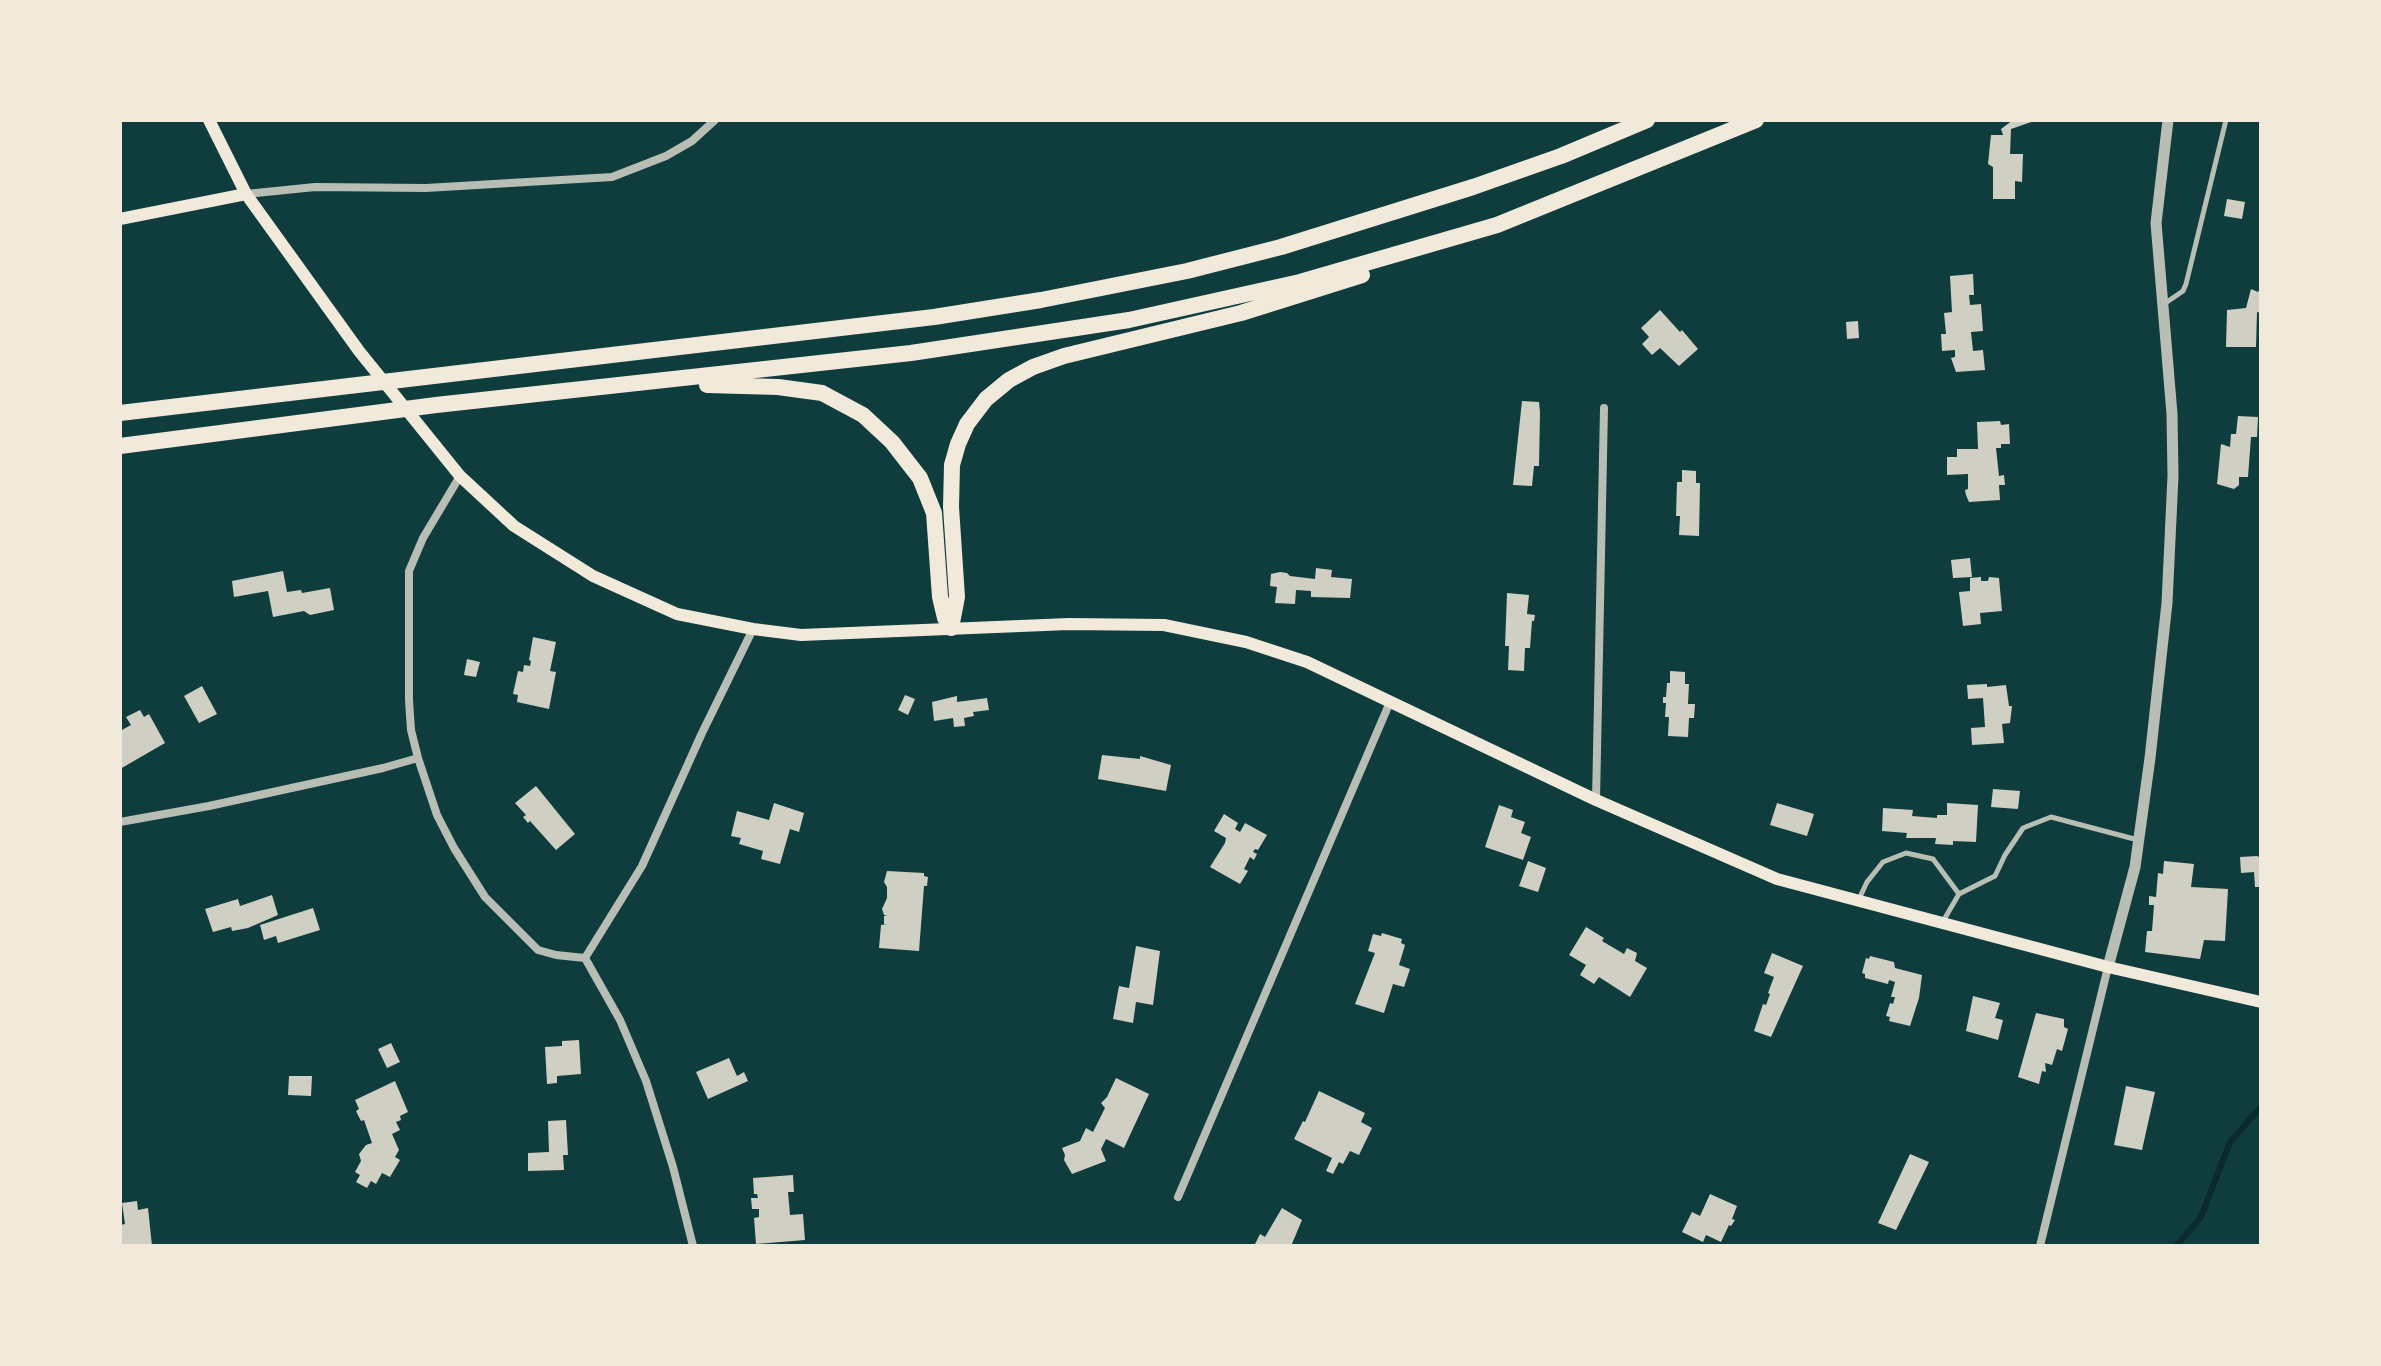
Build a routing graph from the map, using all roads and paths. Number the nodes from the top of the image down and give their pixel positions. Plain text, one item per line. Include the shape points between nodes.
1 (209, 120) edge
2 (715, 120) edge
3 (1647, 120) edge
4 (1756, 120) edge
5 (2168, 120) edge
6 (2226, 120) edge
7 (246, 194) junction
8 (120, 219) edge
9 (1497, 225) junction
10 (2163, 304) junction
11 (567, 390) junction
12 (1604, 408) dead end
13 (123, 412) edge
14 (120, 446) edge
15 (460, 476) junction
16 (951, 628) junction
17 (753, 629) junction
18 (1390, 702) junction
19 (418, 758) junction
20 (1596, 800) junction
21 (120, 822) edge
22 (2139, 841) junction
23 (1959, 894) junction
24 (1857, 902) junction
25 (1941, 924) junction
26 (585, 958) junction
27 (2108, 967) junction
28 (2261, 1002) edge
29 (1178, 1197) dead end
30 (693, 1246) edge
31 (2040, 1246) edge

1 - 7 main road
2 - 7 street via 666,156 612,177
3 - 13 highway via 1458,192 1281,247 1041,300
4 - 9 highway
5 - 10 street via 2156,223
6 - 10 lane via 2186,284
7 - 8 main road
7 - 15 main road via 359,351
9 - 11 highway via 1300,282 1129,320 911,353
9 - 16 highway via 1344,282 1064,356 1009,380 967,424 952,465 957,597
10 - 22 street via 2172,414 2169,576
11 - 14 highway
11 - 16 highway via 778,387 822,393 863,415 920,478 934,513 940,597
12 - 20 street
15 - 17 main road via 514,526 593,576 677,614
15 - 19 street via 409,571 409,700
16 - 17 main road via 801,635
16 - 18 main road via 1164,625 1246,642 1307,662
17 - 26 street via 642,866
18 - 20 main road
18 - 29 street
19 - 21 street
19 - 26 street via 437,815 485,897 538,950
20 - 24 main road via 1777,879
22 - 23 lane via 2051,817 2023,828 1995,876
22 - 27 street
23 - 24 lane via 1933,859 1906,853 1883,862
23 - 25 lane
24 - 25 main road
25 - 27 main road
26 - 30 street via 646,1081
27 - 28 main road
27 - 31 street

